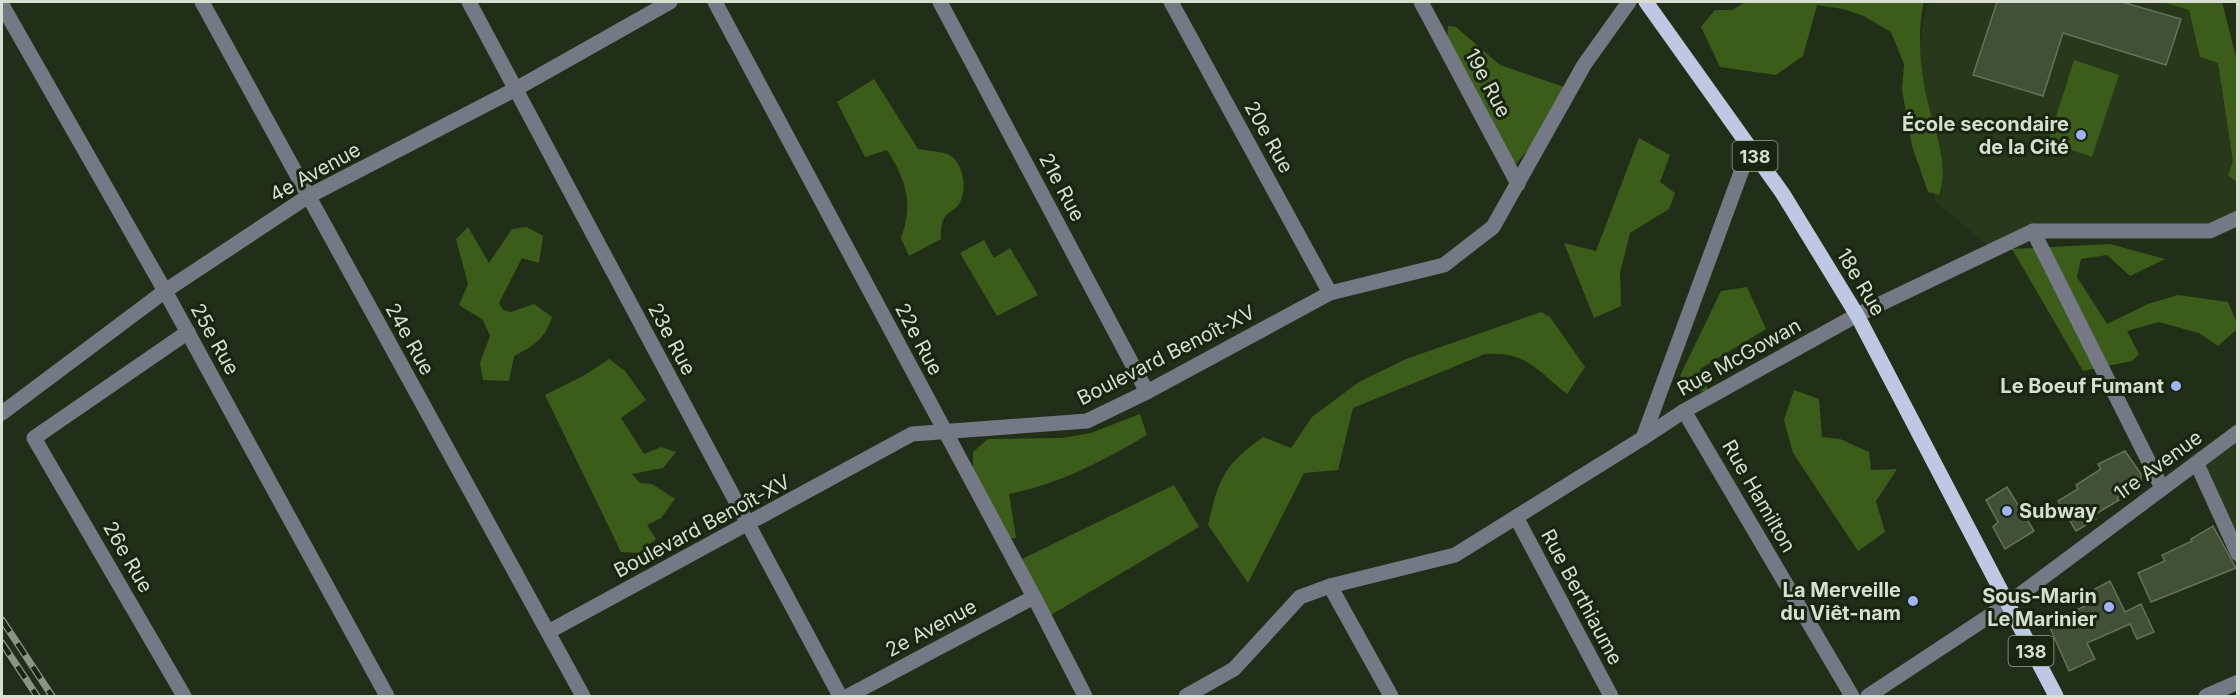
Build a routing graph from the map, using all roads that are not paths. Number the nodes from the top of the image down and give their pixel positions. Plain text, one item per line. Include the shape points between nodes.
1 (202, 2) edge
2 (469, 2) edge
3 (670, 2) edge
4 (715, 2) edge
5 (940, 2) edge
6 (1171, 2) edge
7 (1421, 2) edge
8 (1629, 2) edge
9 (1646, 2) edge
10 (2, 5) edge
11 (514, 90) junction
12 (1750, 148) junction
13 (1518, 184) junction
14 (307, 197) junction
15 (2238, 218) edge
16 (2032, 231) junction
17 (165, 291) junction
18 (1330, 293) junction
19 (1857, 315) junction
20 (188, 332) junction
21 (1147, 392) junction
22 (1684, 411) junction
23 (2, 413) edge
24 (945, 432) junction
25 (2238, 432) edge
26 (1643, 438) junction
27 (2197, 464) junction
28 (2162, 488) junction
29 (1516, 517) junction
30 (748, 525) junction
31 (2238, 554) edge
32 (1330, 586) junction
33 (1034, 597) junction
34 (2006, 605) junction
35 (548, 633) junction
36 (2238, 682) edge
37 (184, 696) edge
38 (387, 696) edge
39 (583, 696) edge
40 (840, 696) edge
41 (848, 696) edge
42 (1084, 696) edge
43 (1186, 696) edge
44 (1391, 696) edge
45 (1611, 696) edge
46 (1852, 696) edge
47 (1870, 696) edge
48 (2056, 696) edge
49 (2206, 696) edge

1 - 14 street, 24e Rue
2 - 11 street, 23e Rue
3 - 11 street, 4e Avenue
4 - 24 street, 22e Rue
5 - 21 street, 21e Rue
6 - 18 street, 20e Rue
7 - 13 street, 19e Rue
8 - 13 street, Boulevard Benoît-XV via 1584,66
9 - 12 main road, 18e Rue / 138
10 - 17 street, 25e Rue
11 - 14 street, 4e Avenue
11 - 30 street, 23e Rue
12 - 19 main road, 18e Rue / 138
12 - 26 street
13 - 18 street, Boulevard Benoît-XV via 1493,227 1444,265
14 - 17 street, 4e Avenue
14 - 35 street, 24e Rue
15 - 16 street via 2210,231
16 - 19 street, Rue McGowan
16 - 28 street
17 - 20 street, 25e Rue
17 - 23 street, 4e Avenue
18 - 21 street, Boulevard Benoît-XV
19 - 22 street, Rue McGowan
19 - 34 main road, 18e Rue / 138
20 - 37 street, 26e Rue via 34,438
20 - 38 street, 25e Rue
21 - 24 street, Boulevard Benoît-XV via 1087,422
22 - 26 street, Rue McGowan
22 - 46 street, Rue Hamilton
24 - 30 street, Boulevard Benoît-XV via 912,434
24 - 33 street, 22e Rue
25 - 27 street, 1re Avenue
26 - 29 street, Rue McGowan
27 - 28 street, 1re Avenue
27 - 31 street
28 - 34 street, 1re Avenue
29 - 32 street, Rue McGowan via 1455,555
29 - 45 street, Rue Berthiaume
30 - 35 street, Boulevard Benoît-XV
30 - 40 street, 23e Rue
32 - 43 street, Rue McGowan via 1300,597 1234,669
32 - 44 street
33 - 41 street, 2e Avenue
33 - 42 street, 22e Rue
34 - 47 street, 1re Avenue
34 - 48 main road, 138
35 - 39 street, 24e Rue
36 - 49 street

